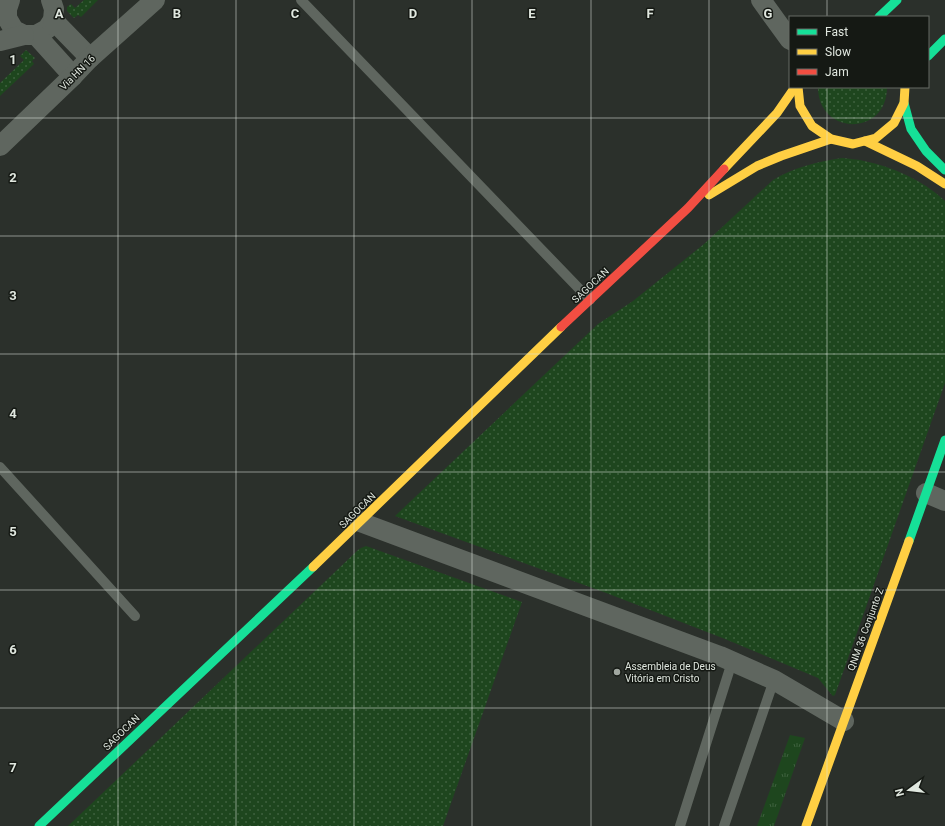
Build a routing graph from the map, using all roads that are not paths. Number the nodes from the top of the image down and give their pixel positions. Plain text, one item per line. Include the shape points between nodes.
1 (155, 0) edge
2 (301, 0) edge
3 (762, 0) edge
4 (897, 0) edge
5 (9, 5) edge
6 (54, 7) edge
7 (880, 16) edge
8 (789, 19) edge
9 (30, 35) junction
10 (789, 39) edge
11 (945, 40) edge
12 (0, 41) edge
13 (929, 55) edge
14 (90, 58) junction
15 (73, 76) junction
16 (794, 88) edge
17 (798, 88) edge
18 (905, 88) edge
19 (904, 103) junction
20 (831, 139) junction
21 (865, 141) junction
22 (0, 146) edge
23 (945, 170) edge
24 (945, 184) edge
25 (688, 208) junction
26 (590, 300) junction
27 (945, 440) edge
28 (0, 467) edge
29 (926, 493) junction
30 (945, 501) edge
31 (360, 522) junction
32 (135, 616) dead end
33 (732, 662) junction
34 (774, 680) junction
35 (844, 721) junction
36 (39, 826) edge
37 (680, 826) edge
38 (724, 826) edge
39 (806, 826) edge

1 - 14 street, Via HN 16
2 - 26 lane
3 - 8 street
3 - 10 street
4 - 7 street
5 - 9 street via 14,30
5 - 12 street
6 - 9 street via 48,29
6 - 14 street
9 - 12 street
9 - 15 street
11 - 13 street
14 - 15 street, Via HN 16
15 - 22 street, Via HN 16
16 - 25 street, SAGOCAN via 777,112
17 - 20 street via 800,106 812,126
18 - 19 street
19 - 21 street via 894,123 876,138
19 - 23 street via 911,130 926,152
20 - 21 street via 853,144
20 - 25 street, SAGOCAN via 757,166
21 - 24 street via 902,158
25 - 26 street, SAGOCAN
26 - 31 street, SAGOCAN
27 - 29 street, QNM 36 Conjunto Z
28 - 32 lane
29 - 30 street
29 - 35 street, QNM 36 Conjunto Z
31 - 33 street
31 - 36 street, SAGOCAN
33 - 34 street
33 - 37 lane
34 - 35 street
34 - 38 lane
35 - 39 street, QNM 36 Conjunto Z

